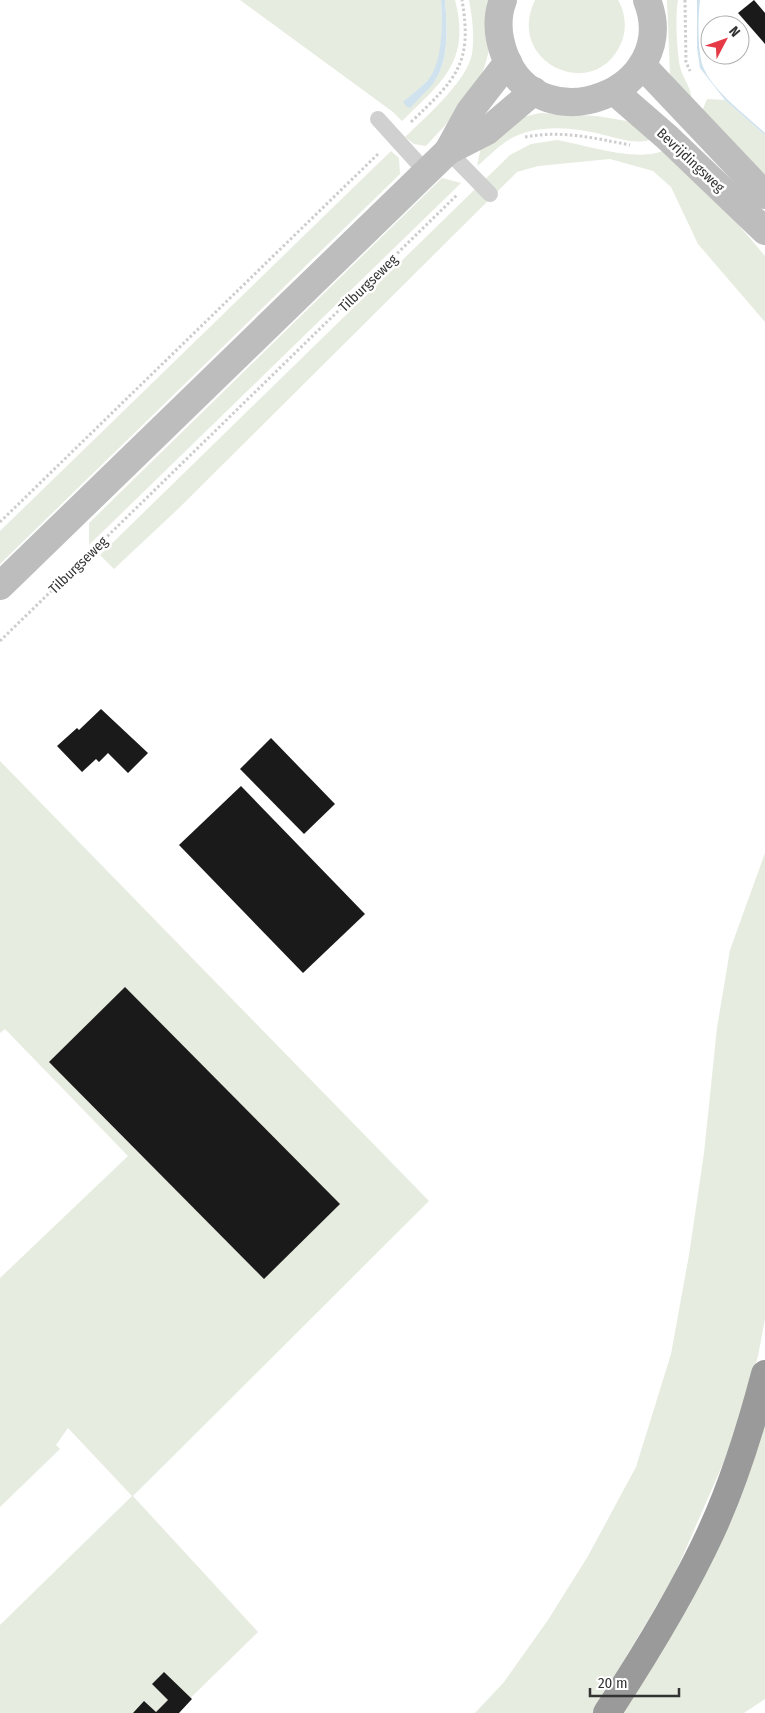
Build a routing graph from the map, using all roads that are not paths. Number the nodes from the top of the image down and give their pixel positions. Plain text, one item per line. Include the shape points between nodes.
1 (503, 0) edge
2 (647, 0) edge
3 (508, 62) junction
4 (642, 65) junction
5 (534, 90) junction
6 (616, 92) junction
7 (378, 119) dead end
8 (448, 151) junction
9 (426, 172) junction
10 (490, 194) dead end
11 (765, 195) edge
12 (765, 231) edge
13 (0, 586) edge
14 (765, 1374) edge
15 (607, 1713) edge

1 - 3 street via 498,23 500,43
2 - 4 street via 652,27 650,47
3 - 5 street via 519,78
3 - 8 street via 470,111
4 - 6 street
4 - 11 street, Bevrijdingsweg
5 - 6 street via 553,100 575,103 596,100
5 - 8 street via 487,131
6 - 12 street, Bevrijdingsweg
7 - 9 lane
8 - 9 street
8 - 10 lane
9 - 13 street
14 - 15 highway via 752,1425 712,1531 665,1620

